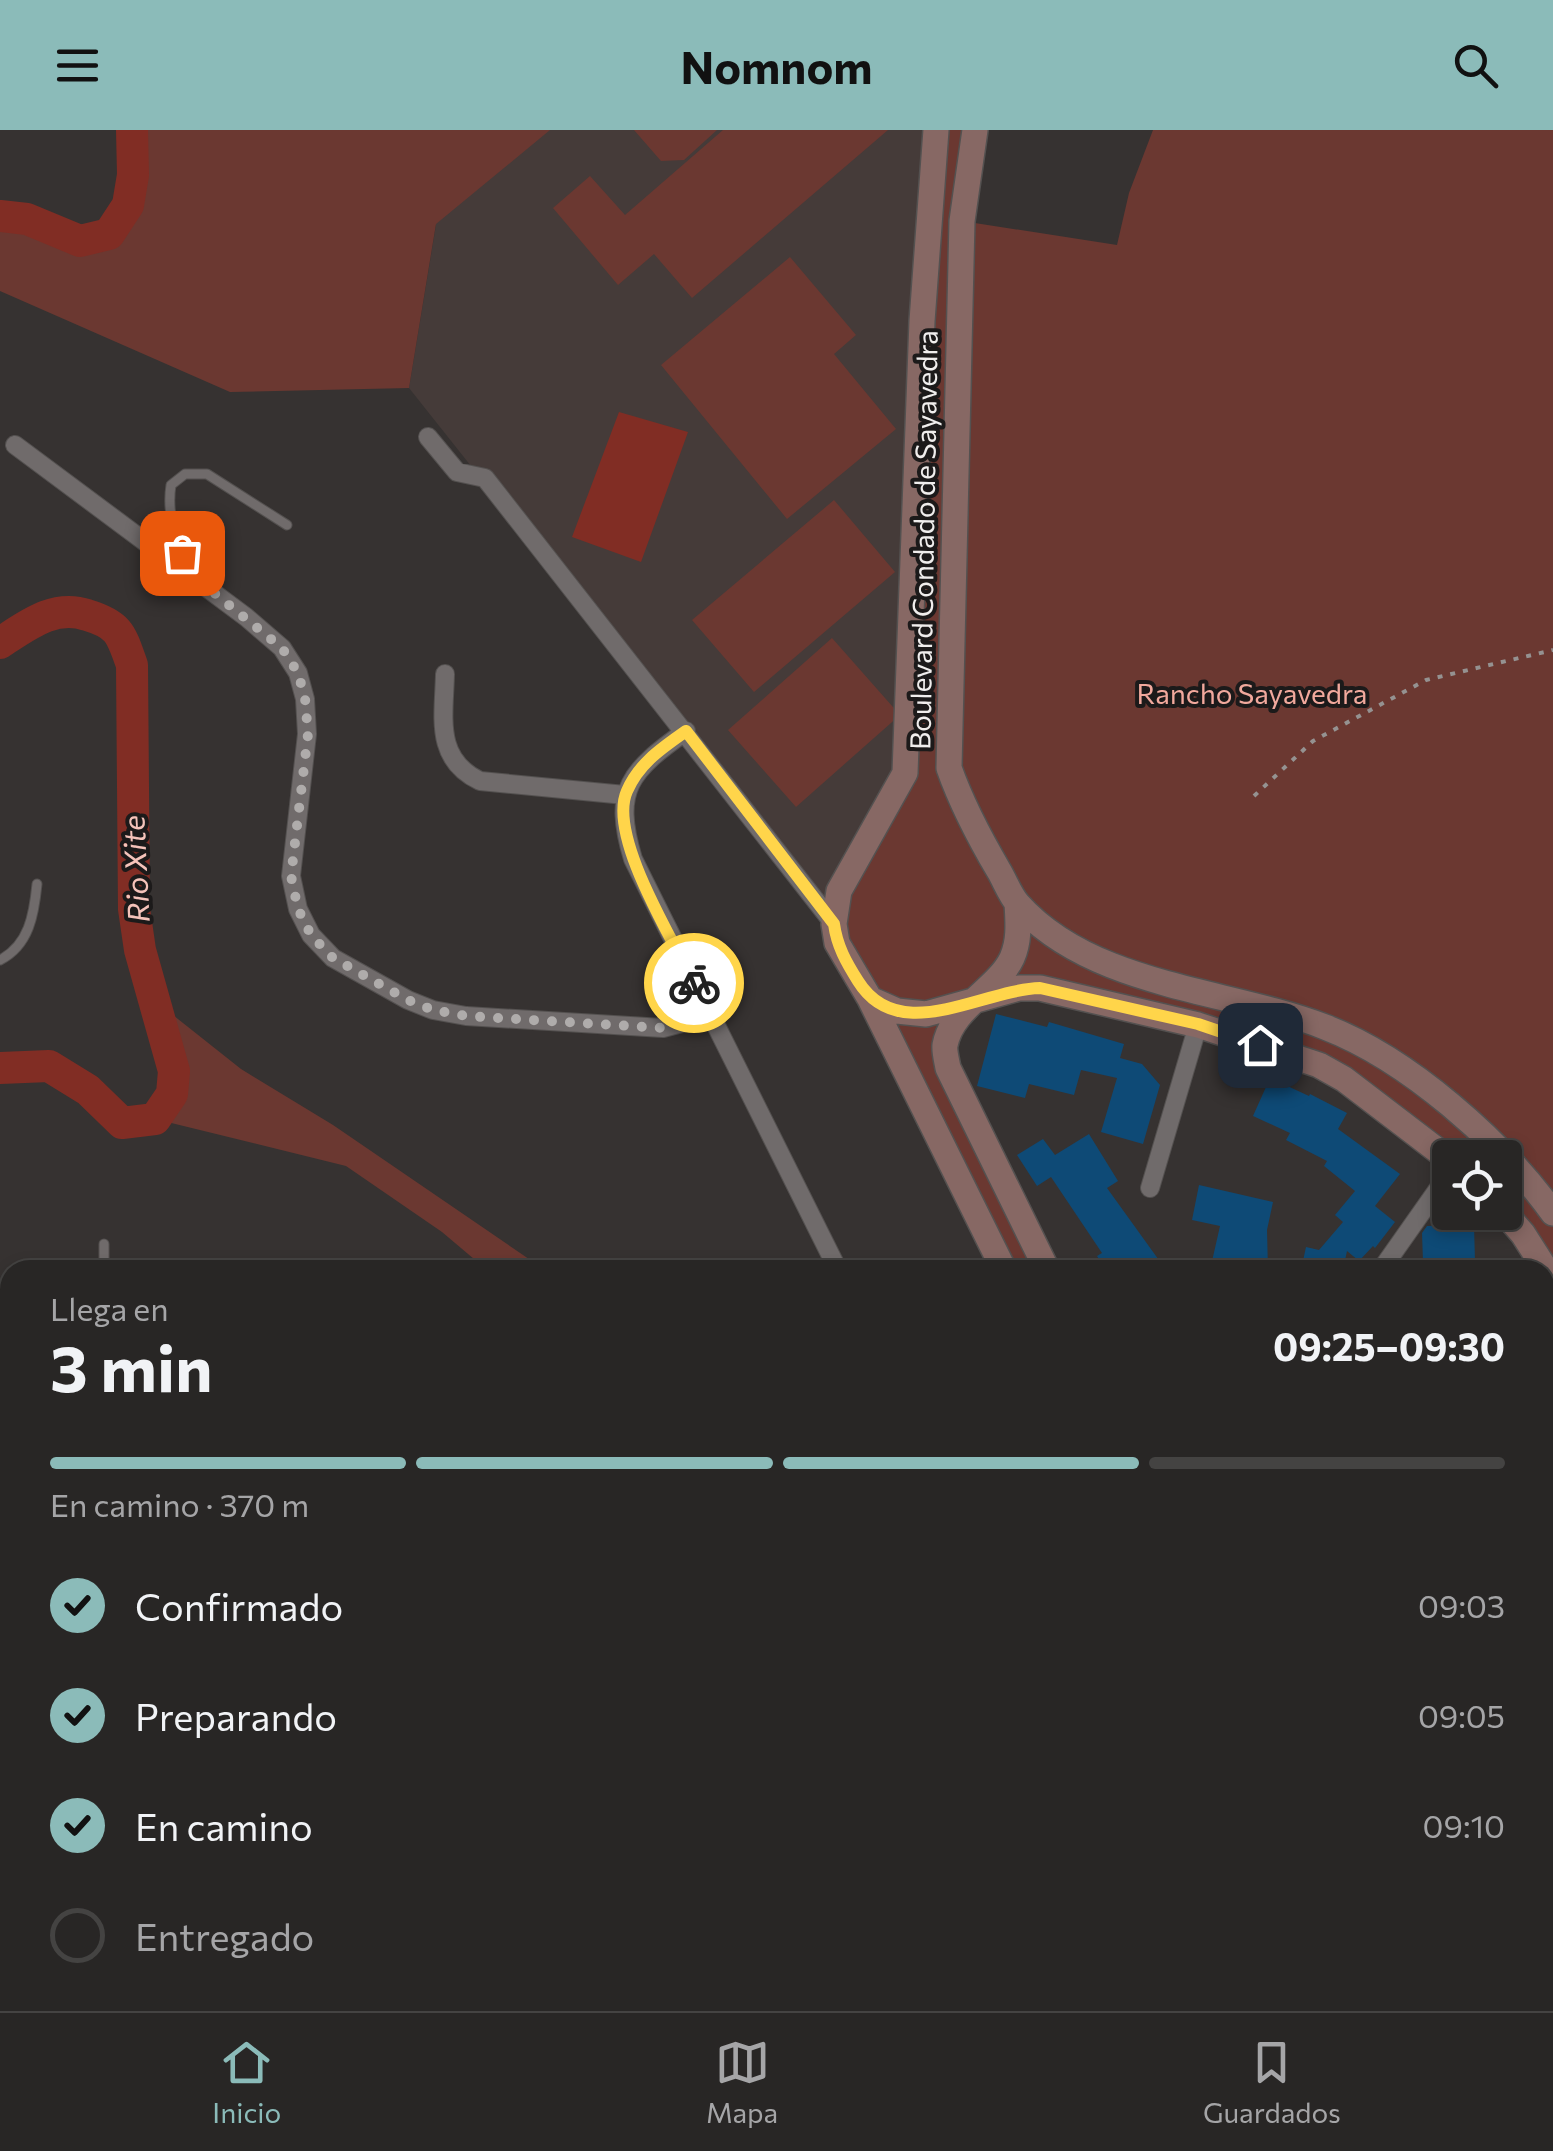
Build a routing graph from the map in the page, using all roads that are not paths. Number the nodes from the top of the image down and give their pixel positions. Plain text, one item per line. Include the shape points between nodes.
1 (936, 130) edge
2 (975, 130) edge
3 (428, 437) dead end
4 (16, 444) dead end
5 (287, 525) dead end
6 (192, 575) junction
7 (444, 674) dead end
8 (686, 731) junction
9 (949, 768) junction
10 (905, 773) junction
11 (624, 795) junction
12 (37, 884) dead end
13 (1017, 903) junction
14 (834, 924) junction
15 (0, 960) edge
16 (870, 999) junction
17 (973, 1000) junction
18 (708, 1010) junction
19 (1198, 1024) junction
20 (1432, 1146) edge
21 (1150, 1188) dead end
22 (1432, 1197) edge
23 (1553, 1213) edge
24 (1520, 1230) edge
25 (104, 1244) dead end
26 (104, 1260) edge
27 (833, 1260) edge
28 (999, 1260) edge
29 (1042, 1260) edge
30 (1387, 1260) edge
31 (1540, 1260) edge

1 - 10 street, Boulevard Condado de Sayavedra
2 - 9 street, Boulevard Condado de Sayavedra via 962,221
3 - 8 street via 457,472 485,478
4 - 6 street
5 - 6 lane via 207,474 185,474 171,485 168,505
6 - 18 street via 282,648 298,673 308,734 291,876 311,935 333,958 408,1000 466,1016 663,1028
7 - 11 street via 444,740 463,773 480,781
8 - 11 street via 653,755
8 - 14 street
9 - 10 street via 934,762
9 - 13 street, Boulevard Condado de Sayavedra via 967,816
10 - 14 street, Boulevard Condado de Sayavedra via 839,891
11 - 18 street via 623,827 633,859
12 - 15 lane via 28,932 14,954
13 - 17 street via 1012,959
13 - 23 street, Boulevard Condado de Sayavedra via 1063,940 1137,975 1328,1028 1382,1056 1459,1114
14 - 16 street via 837,943
16 - 17 street via 898,1012 926,1014
16 - 28 street
17 - 19 street via 1040,988
17 - 29 street via 946,1045 948,1068
18 - 27 street
19 - 20 street via 1319,1065
19 - 21 street
22 - 30 street
24 - 31 street
25 - 26 lane

